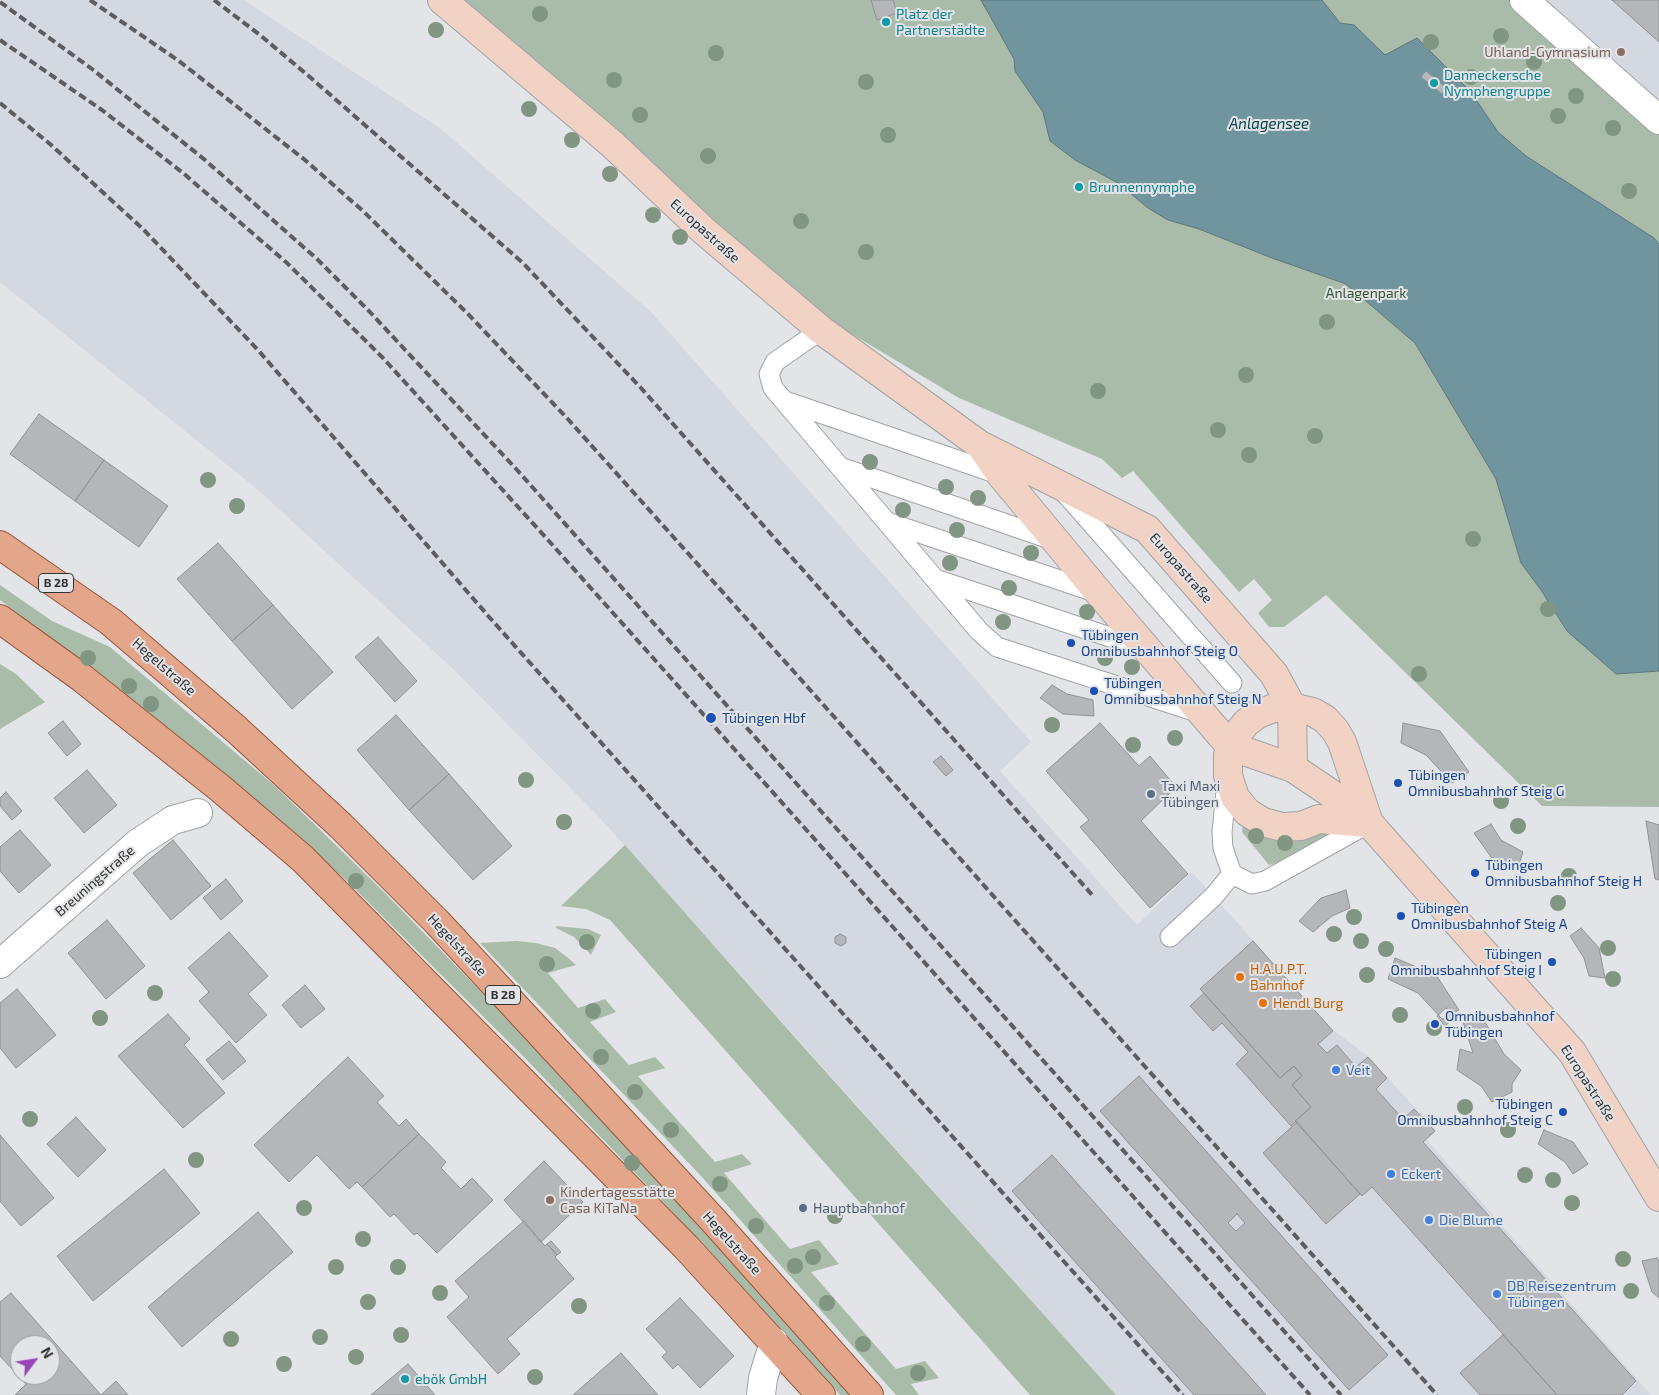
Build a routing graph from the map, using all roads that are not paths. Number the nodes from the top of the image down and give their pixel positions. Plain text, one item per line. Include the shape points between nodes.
1 (442, 0) edge
2 (1524, 0) edge
3 (1659, 120) edge
4 (821, 330) junction
5 (784, 401) junction
6 (980, 445) junction
7 (839, 467) junction
8 (1001, 475) junction
9 (1055, 482) junction
10 (886, 522) junction
11 (1056, 541) junction
12 (0, 545) edge
13 (934, 578) junction
14 (1099, 594) junction
15 (0, 619) edge
16 (1148, 649) junction
17 (1232, 683) dead end
18 (1292, 707) junction
19 (1204, 715) junction
20 (1230, 746) junction
21 (1293, 768) junction
22 (1228, 776) junction
23 (198, 813) dead end
24 (1369, 823) junction
25 (1232, 874) junction
26 (1170, 937) dead end
27 (0, 964) edge
28 (1659, 1197) edge
29 (774, 1342) junction
30 (761, 1395) edge
31 (821, 1395) edge
32 (869, 1395) edge

1 - 4 street, Europastraße via 612,144 704,231
2 - 3 street
4 - 5 lane via 771,367 770,381
4 - 6 street, Europastraße
5 - 7 lane
5 - 8 lane
6 - 8 street, Europastraße
6 - 9 street, Europastraße
7 - 10 lane
7 - 11 lane
8 - 11 street, Europastraße
9 - 17 lane
9 - 18 street, Europastraße via 1147,529 1274,674
10 - 13 lane
10 - 14 lane
11 - 14 street, Europastraße
12 - 32 main road, Hegelstraße / B 28 via 111,622 236,729 341,826 443,929 713,1220
13 - 16 lane
13 - 19 lane via 979,631 997,647
14 - 16 street, Europastraße
15 - 29 main road via 82,678 303,859 570,1127
16 - 19 street, Europastraße
18 - 20 street via 1274,708 1258,714 1246,723
18 - 21 street, Europastraße
18 - 24 street via 1313,712 1335,730
19 - 20 street, Europastraße
20 - 21 street, Europastraße
20 - 22 street
21 - 24 street, Europastraße
22 - 24 street via 1235,797 1247,812 1263,822 1282,827 1301,826 1319,819
22 - 25 lane via 1222,832 1223,848
23 - 27 street, Breuningstraße via 173,820 138,843
24 - 25 lane via 1265,881 1252,884
24 - 28 street, Europastraße via 1572,1052
25 - 26 lane via 1214,896
29 - 30 street
29 - 31 main road

